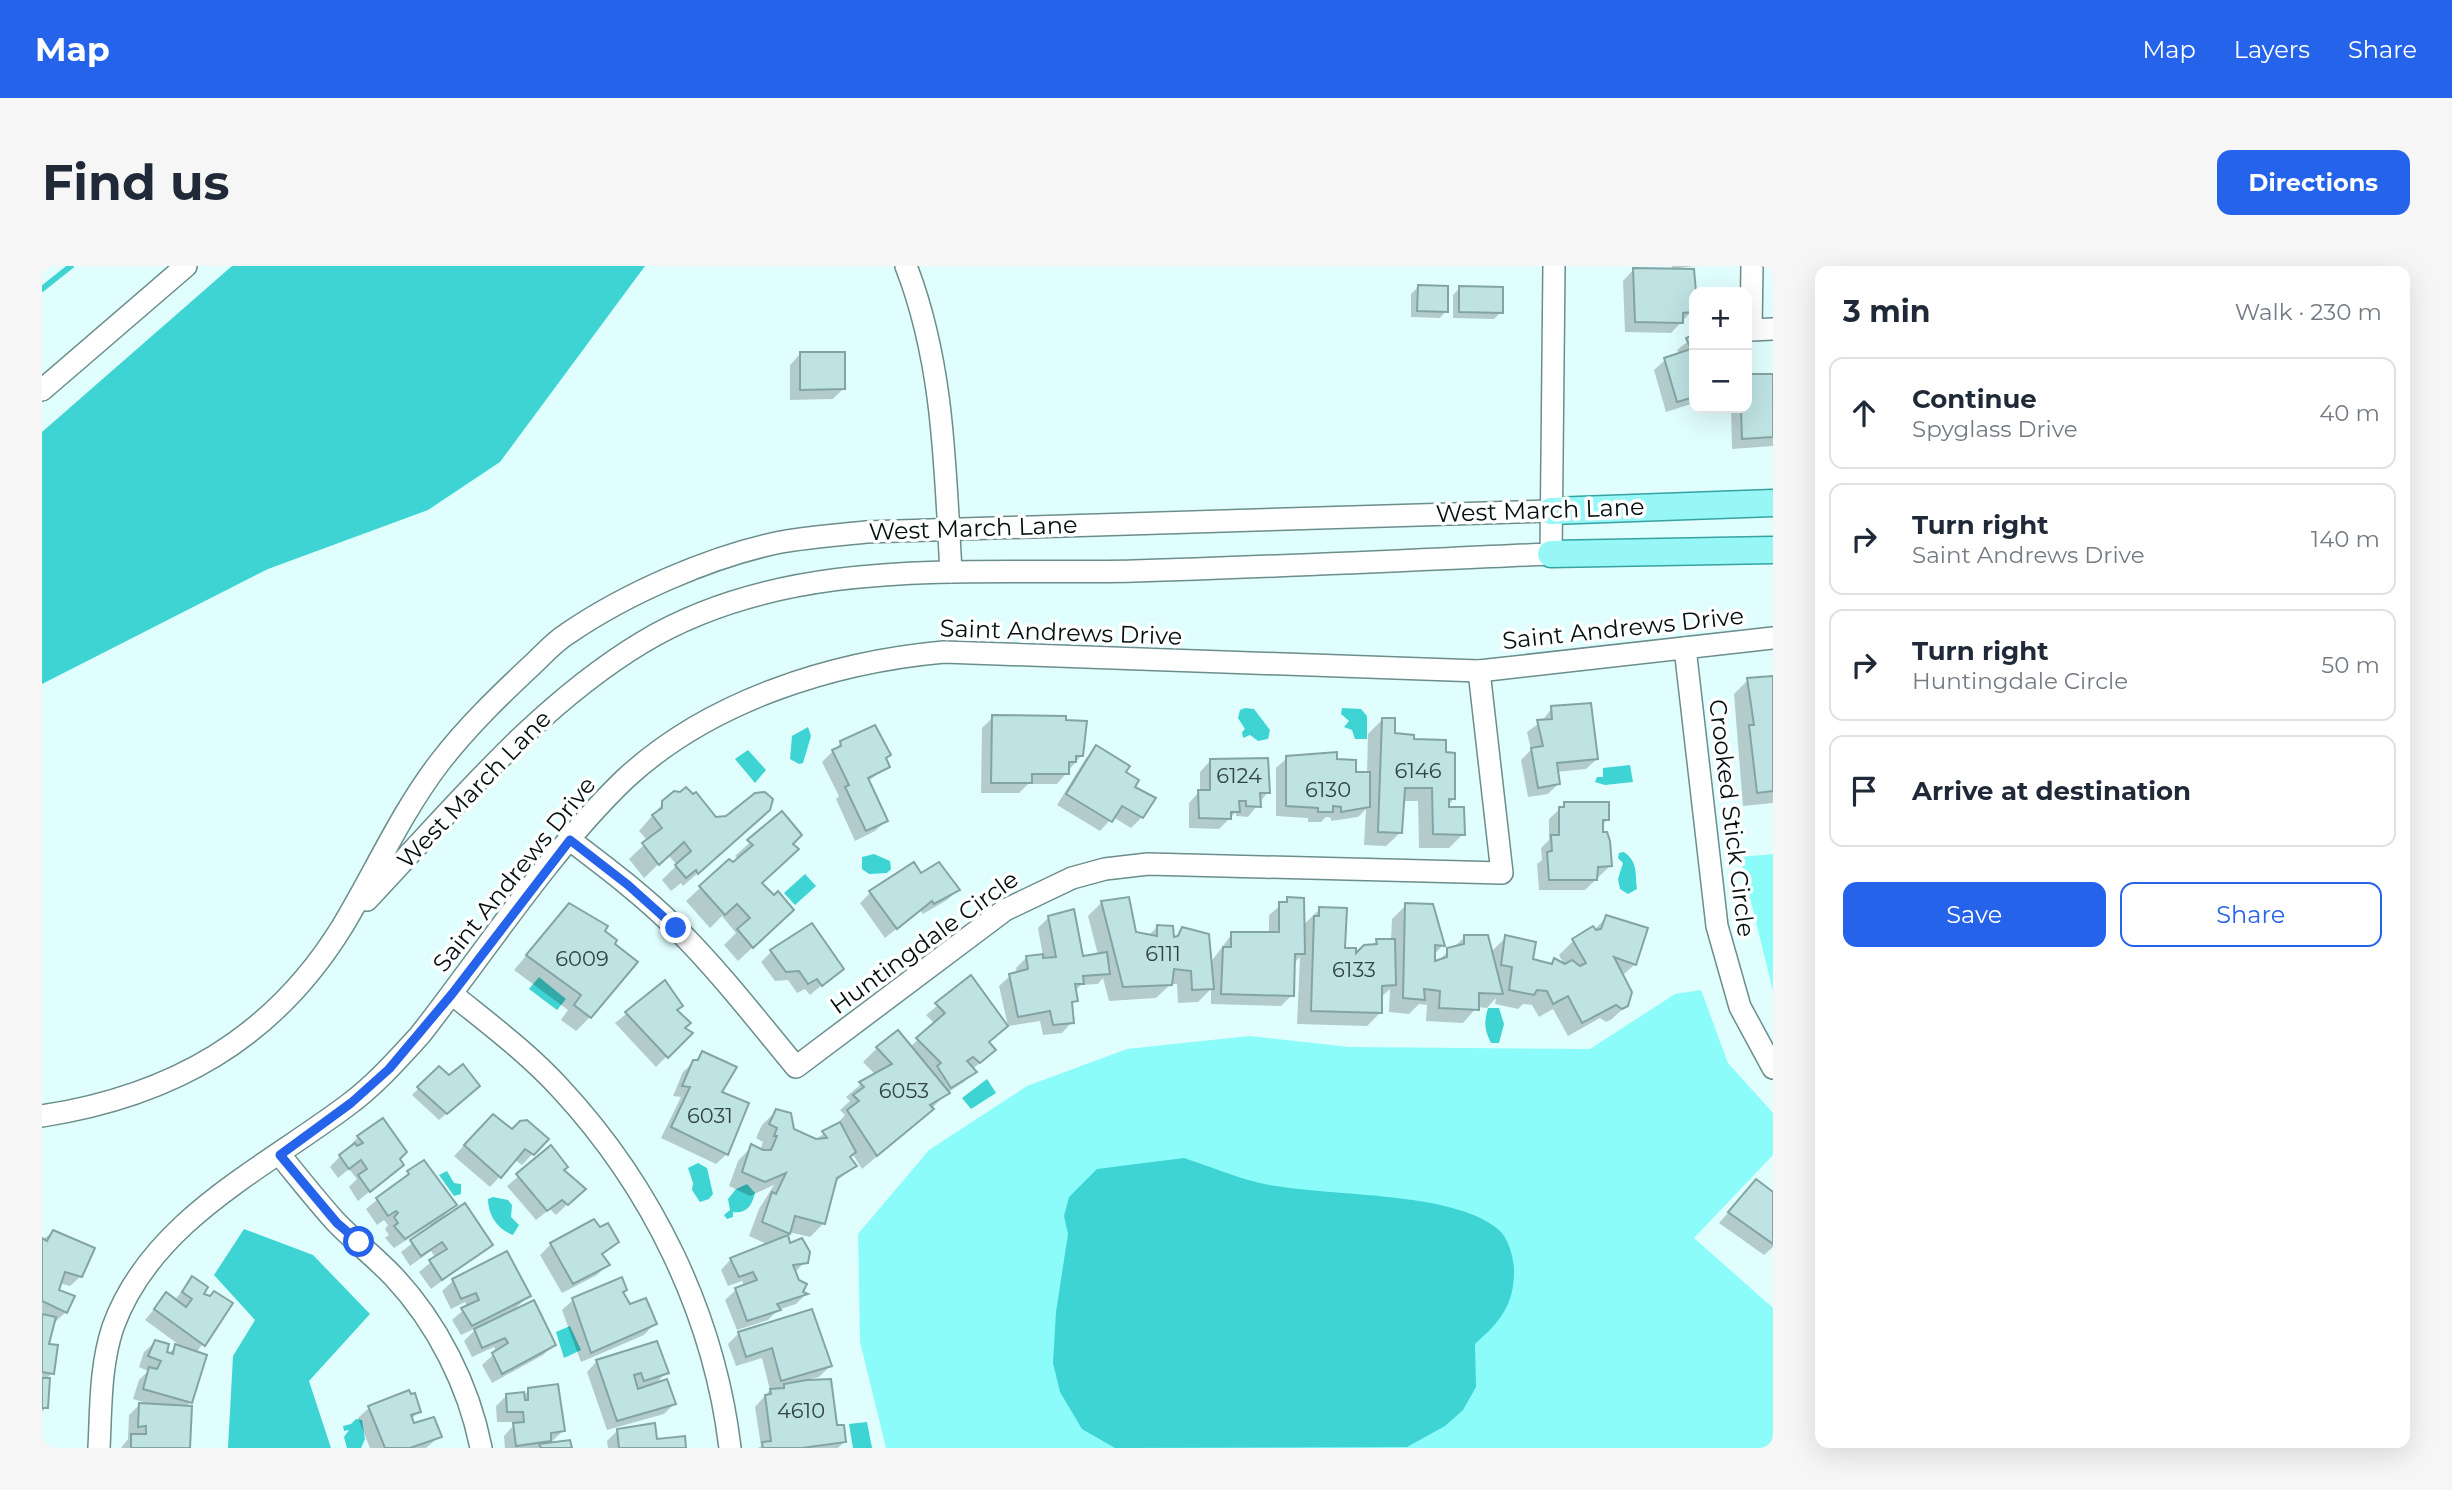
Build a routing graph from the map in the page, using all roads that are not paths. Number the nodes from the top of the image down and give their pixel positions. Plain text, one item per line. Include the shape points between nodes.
1 (186, 266) edge
2 (906, 266) edge
3 (1554, 266) edge
4 (1752, 266) edge
5 (1773, 329) edge
6 (42, 390) edge
7 (1773, 503) edge
8 (1550, 511) junction
9 (949, 528) junction
10 (1773, 550) edge
11 (1551, 554) junction
12 (951, 572) junction
13 (1773, 638) edge
14 (1685, 648) junction
15 (1479, 671) junction
16 (570, 840) junction
17 (341, 927) junction
18 (452, 994) junction
19 (1773, 1068) edge
20 (42, 1116) edge
21 (280, 1155) junction
22 (99, 1448) edge
23 (481, 1448) edge
24 (730, 1448) edge

1 - 6 street
2 - 9 street via 922,306 936,368
3 - 8 street
4 - 5 street via 1751,330
7 - 8 main road, West March Lane
8 - 9 street, West March Lane
8 - 11 street
9 - 12 street
9 - 17 street, West March Lane via 780,542 692,569 627,598 565,635 496,698 439,764
10 - 11 main road, West March Lane
11 - 12 street, West March Lane via 1134,571
12 - 17 street, West March Lane via 881,574 794,585 716,608 646,640 552,709
13 - 14 street, Saint Andrews Drive
14 - 15 street, Saint Andrews Drive
14 - 19 street, Crooked Stick Circle via 1719,937 1740,1007
15 - 16 street, Saint Andrews Drive via 944,652 900,656 805,680 704,723 627,778
15 - 16 street, Huntingdale Circle via 1502,873 1148,864 1072,878 1005,910 796,1067 676,928
16 - 18 street, Saint Andrews Drive
17 - 20 street, West March Lane via 287,998 250,1032 202,1065 158,1087 112,1102
18 - 21 street, Saint Andrews Drive via 389,1069
18 - 24 street via 559,1087 631,1177 679,1267 699,1317
21 - 22 street, Saint Andrews Drive via 191,1218 144,1267 113,1329 104,1363
21 - 23 street via 424,1314 466,1394

